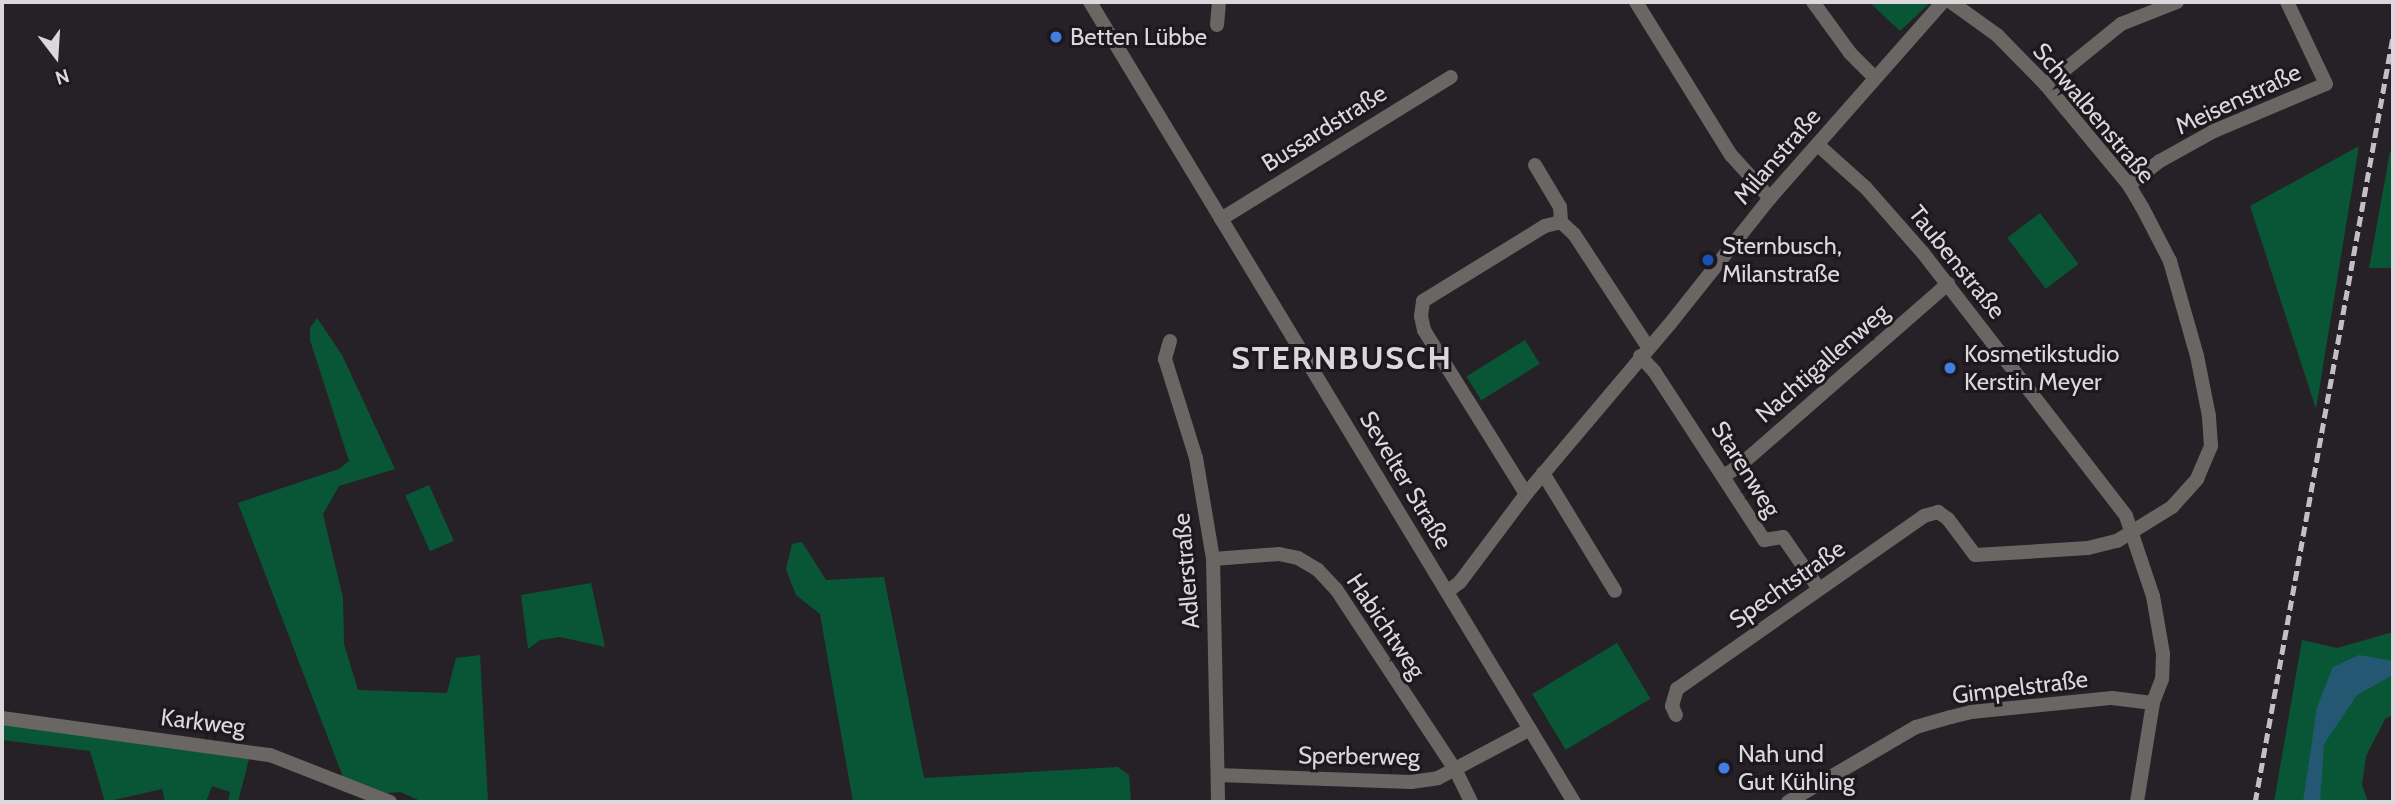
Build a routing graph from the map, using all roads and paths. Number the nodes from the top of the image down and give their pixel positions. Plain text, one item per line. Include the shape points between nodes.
1 (1090, 2) edge
2 (1219, 2) edge
3 (1636, 2) edge
4 (1813, 2) edge
5 (1943, 2) edge
6 (1951, 2) edge
7 (2177, 2) edge
8 (2287, 2) edge
9 (1217, 25) dead end
10 (1451, 76) dead end
11 (1874, 77) junction
12 (2046, 85) junction
13 (1818, 145) junction
14 (1535, 165) dead end
15 (2129, 185) junction
16 (1770, 198) junction
17 (1221, 219) junction
18 (1561, 222) junction
19 (1948, 284) junction
20 (1170, 341) dead end
21 (1644, 352) junction
22 (1543, 473) junction
23 (1724, 475) junction
24 (1527, 494) junction
25 (1948, 519) joint
26 (2133, 533) junction
27 (1213, 559) junction
28 (1819, 589) junction
29 (1615, 591) dead end
30 (1447, 592) junction
31 (2153, 703) junction
32 (1676, 715) dead end
33 (2, 718) edge
34 (1530, 729) junction
35 (1456, 771) junction
36 (1218, 775) junction
37 (390, 802) edge
38 (1218, 802) edge
39 (1471, 802) edge
40 (1574, 802) edge
41 (1788, 802) edge
42 (2137, 802) edge

1 - 17 street, Sevelter Straße
2 - 9 street
3 - 16 street via 1731,155
4 - 11 street
5 - 11 street, Milanstraße
6 - 12 street, Schwalbenstraße via 1997,35
7 - 12 street via 2121,24
8 - 15 street, Meisenstraße via 2326,84 2214,131 2160,161
10 - 17 street, Bussardstraße
11 - 13 street, Milanstraße
12 - 15 street, Schwalbenstraße
13 - 16 street, Milanstraße
13 - 19 street, Taubenstraße via 1866,188
14 - 18 street via 1560,207
15 - 26 street, Schwalbenstraße via 2169,261 2197,356 2211,446 2197,480 2172,507
16 - 21 street, Milanstraße
17 - 30 street, Sevelter Straße
18 - 21 street, Starenweg via 1574,234
18 - 24 street via 1545,226 1423,302 1421,316 1424,330
19 - 23 street, Nachtigallenweg
19 - 26 street, Taubenstraße via 2126,516
20 - 27 street, Adlerstraße via 1165,359 1196,458
21 - 22 street, Milanstraße
21 - 23 street, Starenweg
22 - 24 street, Milanstraße
22 - 29 street
23 - 28 street, Starenweg via 1764,540 1783,537
24 - 30 street, Milanstraße via 1460,582
25 - 26 street, Schwalbenstraße via 1976,555 2088,548
25 - 28 street, Spechtstraße via 1938,512 1924,516
26 - 31 street, Taubenstraße via 2154,596 2164,654 2162,679
27 - 35 street, Habichtweg via 1279,554 1298,558 1318,570 1336,589
27 - 36 street, Adlerstraße
28 - 32 street, Spechtstraße via 1678,690 1672,706
30 - 34 street, Sevelter Straße
31 - 41 street, Gimpelstraße via 2112,698 1971,712 1916,727
31 - 42 street, Taubenstraße
33 - 37 street, Karkweg via 270,755
34 - 35 street, Sperberweg
34 - 40 street, Sevelter Straße
35 - 36 street, Sperberweg via 1411,782
35 - 39 street, Habichtweg
36 - 38 street, Adlerstraße

